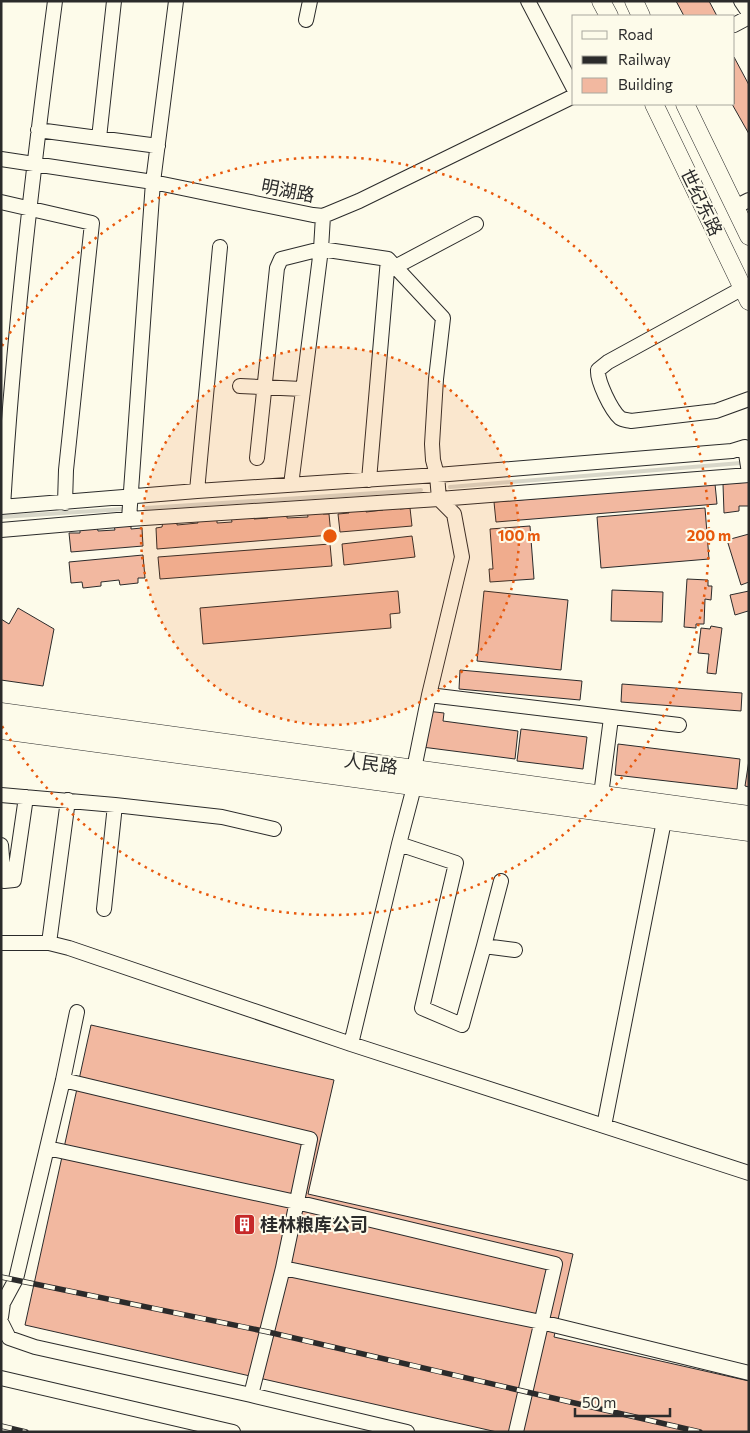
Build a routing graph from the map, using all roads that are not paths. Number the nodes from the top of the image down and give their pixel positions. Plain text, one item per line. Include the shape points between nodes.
1 (55, 1) edge
2 (114, 1) edge
3 (176, 1) edge
4 (310, 1) edge
5 (528, 1) edge
6 (601, 1) edge
7 (634, 1) edge
8 (742, 1) edge
9 (749, 13) edge
10 (608, 15) edge
11 (641, 15) edge
12 (749, 17) edge
13 (306, 20) dead end
14 (735, 24) edge
15 (572, 85) edge
16 (572, 97) edge
17 (654, 105) edge
18 (686, 105) edge
19 (38, 130) junction
20 (99, 138) junction
21 (158, 146) junction
22 (1, 159) edge
23 (34, 163) junction
24 (153, 182) junction
25 (1, 202) edge
26 (742, 204) edge
27 (29, 208) junction
28 (323, 216) junction
29 (476, 224) dead end
30 (749, 236) edge
31 (220, 247) dead end
32 (321, 250) junction
33 (392, 263) junction
34 (746, 294) edge
35 (240, 386) dead end
36 (264, 387) junction
37 (302, 389) junction
38 (749, 399) edge
39 (747, 446) edge
40 (257, 458) dead end
41 (749, 474) edge
42 (437, 476) junction
43 (369, 480) junction
44 (291, 485) junction
45 (196, 491) junction
46 (131, 498) junction
47 (439, 498) junction
48 (65, 503) junction
49 (2, 507) edge
50 (129, 519) junction
51 (1, 530) edge
52 (429, 695) junction
53 (1, 712) edge
54 (611, 718) junction
55 (679, 725) dead end
56 (1, 730) edge
57 (414, 769) junction
58 (414, 787) junction
59 (1, 794) edge
60 (601, 795) junction
61 (26, 798) junction
62 (68, 800) junction
63 (115, 806) junction
64 (664, 821) junction
65 (744, 823) edge
66 (274, 829) dead end
67 (399, 844) junction
68 (1, 845) edge
69 (501, 881) dead end
70 (104, 909) dead end
71 (1, 943) edge
72 (49, 943) junction
73 (484, 946) junction
74 (515, 950) dead end
75 (78, 1012) dead end
76 (351, 1044) junction
77 (64, 1080) junction
78 (604, 1126) junction
79 (47, 1148) junction
80 (749, 1173) edge
81 (296, 1202) junction
82 (282, 1268) junction
83 (1, 1317) edge
84 (1, 1322) edge
85 (541, 1322) junction
86 (749, 1373) edge
87 (1, 1378) edge
88 (251, 1395) junction
89 (232, 1432) edge
90 (406, 1432) edge
91 (516, 1432) edge

1 - 19 street
2 - 20 street
3 - 21 street
4 - 13 street
5 - 15 street
6 - 10 main road
7 - 11 main road
8 - 9 street
12 - 14 street
16 - 28 street, 明湖路
17 - 34 main road, 世纪东路
18 - 26 main road, 世纪东路
19 - 20 street
19 - 23 street
20 - 21 street
21 - 24 street
22 - 23 street, 明湖路
23 - 24 street, 明湖路
23 - 27 street
24 - 28 street, 明湖路
24 - 46 street
25 - 27 street
26 - 30 main road, 世纪东路
27 - 48 street via 92,222
27 - 49 street
28 - 32 street
29 - 33 street
31 - 45 street
32 - 33 street
32 - 36 street via 278,262
32 - 37 street
33 - 42 street via 443,318 433,427 433,460
33 - 43 street
34 - 38 street via 608,362 598,370 598,375 601,387 624,420 716,411
35 - 36 street
36 - 37 street
36 - 40 street
37 - 44 street
39 - 41 street
39 - 42 street via 732,451
41 - 47 street
42 - 43 street
42 - 47 street
43 - 44 street
44 - 45 street
45 - 46 street
46 - 48 street
46 - 50 street
47 - 50 street
47 - 52 street via 454,514 462,556
48 - 49 street
50 - 51 street
52 - 54 street
52 - 57 street
53 - 57 main road, 人民路
54 - 55 street
54 - 60 street
56 - 58 main road, 人民路
57 - 60 main road, 人民路
58 - 64 main road, 人民路
58 - 67 street
59 - 61 street
60 - 65 main road, 人民路
61 - 62 street
61 - 68 street via 14,880 4,881
62 - 63 street
62 - 72 street
63 - 66 street via 222,818
63 - 70 street
64 - 65 main road, 人民路
64 - 78 street
67 - 73 street via 456,863 422,1008 462,1025
67 - 76 street
69 - 73 street
71 - 72 street
72 - 76 street
73 - 74 street
75 - 77 street
76 - 78 street
77 - 79 street
77 - 81 street via 310,1139
78 - 80 street
79 - 81 street
79 - 83 street via 16,1279 3,1303
81 - 82 street
81 - 85 street via 555,1264
82 - 85 street
82 - 88 street
84 - 88 street via 9,1338 35,1346
85 - 86 street
85 - 91 street
87 - 89 street
88 - 90 street

